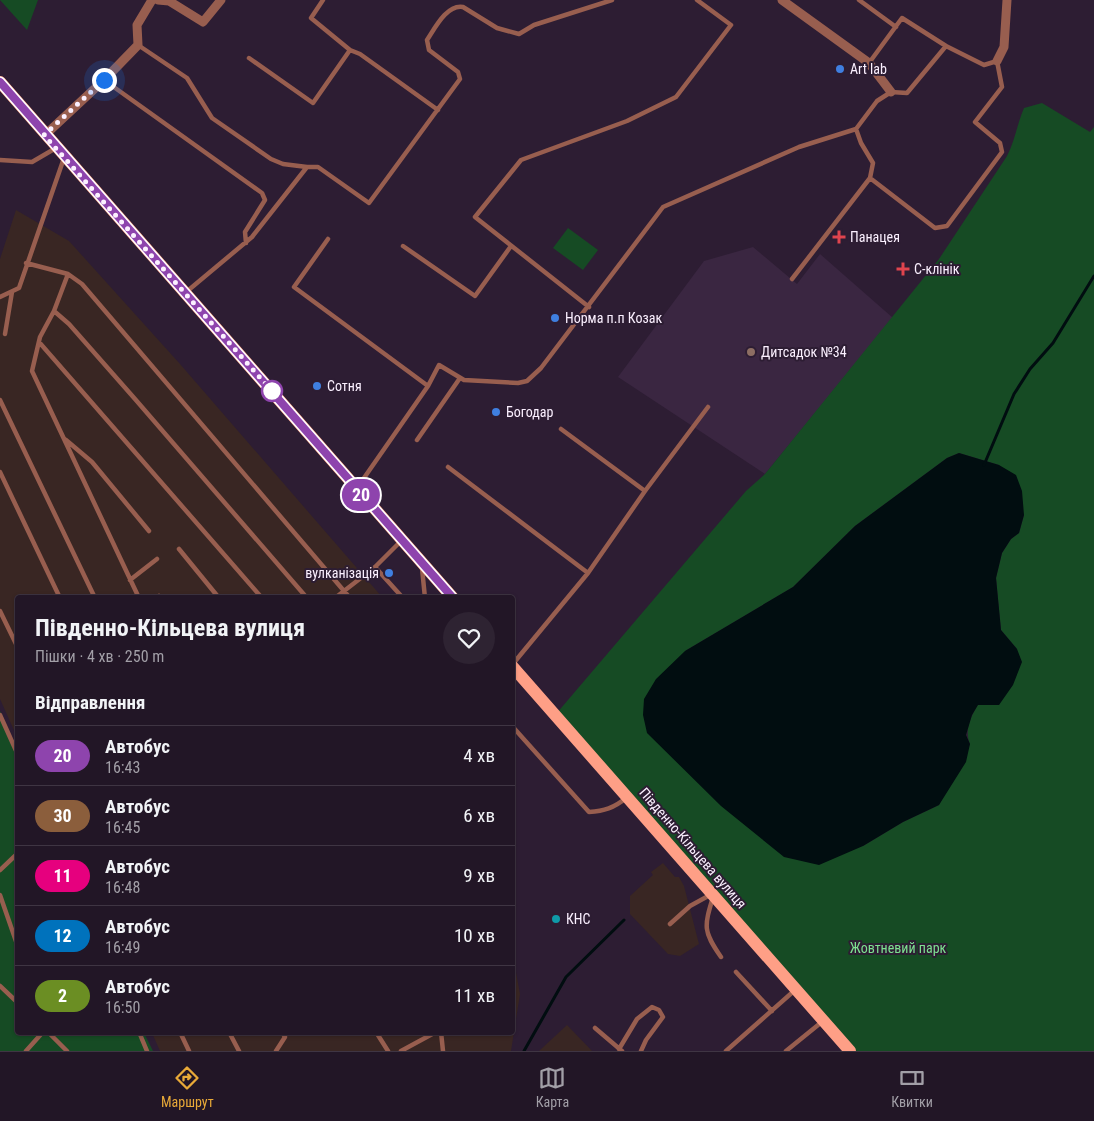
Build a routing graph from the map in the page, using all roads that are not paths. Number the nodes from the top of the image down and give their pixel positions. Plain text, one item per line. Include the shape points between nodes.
1 (152, 0) edge
2 (158, 0) edge
3 (221, 0) edge
4 (323, 0) edge
5 (612, 0) edge
6 (697, 0) edge
7 (782, 0) edge
8 (859, 0) edge
9 (1007, 0) edge
10 (896, 27) junction
11 (138, 45) junction
12 (946, 46) junction
13 (350, 50) junction
14 (249, 58) dead end
15 (997, 61) junction
16 (869, 63) junction
17 (104, 80) junction
18 (0, 82) edge
19 (891, 92) junction
20 (438, 110) junction
21 (856, 129) junction
22 (44, 135) junction
23 (60, 152) junction
24 (0, 160) edge
25 (307, 167) junction
26 (870, 178) junction
27 (328, 239) dead end
28 (246, 243) junction
29 (403, 246) dead end
30 (510, 246) junction
31 (26, 263) junction
32 (68, 274) junction
33 (792, 279) dead end
34 (12, 292) junction
35 (184, 293) junction
36 (0, 297) edge
37 (589, 307) junction
38 (54, 311) junction
39 (5, 334) dead end
40 (39, 342) junction
41 (460, 378) junction
42 (428, 386) junction
43 (0, 400) edge
44 (708, 407) dead end
45 (561, 429) dead end
46 (63, 438) junction
47 (417, 440) dead end
48 (448, 467) dead end
49 (1, 474) edge
50 (356, 490) junction
51 (645, 491) junction
52 (149, 531) dead end
53 (402, 540) junction
54 (178, 548) dead end
55 (158, 560) dead end
56 (421, 561) junction
57 (375, 567) junction
58 (588, 573) junction
59 (130, 580) junction
60 (344, 590) junction
61 (59, 595) edge
62 (94, 595) edge
63 (138, 595) edge
64 (217, 595) edge
65 (259, 595) edge
66 (304, 595) edge
67 (338, 595) edge
68 (348, 595) edge
69 (400, 595) edge
70 (425, 595) edge
71 (450, 595) edge
72 (0, 611) edge
73 (15, 642) edge
74 (515, 661) edge
75 (515, 668) edge
76 (0, 715) edge
77 (515, 729) edge
78 (15, 748) edge
79 (628, 796) junction
80 (15, 855) edge
81 (0, 870) edge
82 (714, 893) junction
83 (0, 895) edge
84 (670, 924) dead end
85 (15, 938) edge
86 (721, 957) dead end
87 (736, 972) dead end
88 (0, 986) edge
89 (796, 989) junction
90 (15, 1000) edge
91 (772, 1011) junction
92 (824, 1021) junction
93 (595, 1028) dead end
94 (40, 1035) edge
95 (51, 1035) edge
96 (140, 1035) edge
97 (181, 1035) edge
98 (231, 1035) edge
99 (284, 1035) edge
100 (378, 1035) edge
101 (426, 1035) edge
102 (431, 1035) edge
103 (441, 1035) edge
104 (422, 1040) junction
105 (620, 1050) edge
106 (26, 1051) edge
107 (67, 1051) edge
108 (147, 1051) edge
109 (189, 1051) edge
110 (239, 1051) edge
111 (276, 1051) edge
112 (388, 1051) edge
113 (400, 1051) edge
114 (443, 1051) edge
115 (641, 1051) edge
116 (726, 1051) edge
117 (786, 1051) edge
118 (850, 1051) edge

1 - 11 street via 138,25
2 - 3 street via 170,1 203,22
4 - 13 lane via 311,18
5 - 20 lane via 534,25 518,34 497,28 463,7 449,10 427,40 429,50 458,72 460,79
6 - 30 lane via 731,25 676,96 628,121 521,160 475,217
7 - 16 street
8 - 10 lane
9 - 15 street via 1004,47
10 - 12 lane via 902,18
10 - 16 lane
11 - 17 street
11 - 25 lane via 187,78 212,118 271,158 283,164
12 - 15 lane via 984,65
12 - 19 lane via 907,93
13 - 14 lane via 313,103
13 - 20 lane
15 - 26 lane via 1002,87 975,122 1000,143 1002,152 947,226 935,228
16 - 19 street
17 - 22 street
17 - 28 lane via 262,193 265,200 245,232
18 - 22 main road
19 - 21 lane via 878,102
20 - 25 lane via 369,203 318,167
21 - 26 lane via 873,163
21 - 37 lane via 799,147 663,207
22 - 23 main road
23 - 24 lane via 32,162
23 - 31 lane
23 - 35 main road
25 - 28 lane
26 - 33 lane
27 - 42 lane via 294,287
28 - 35 lane
29 - 30 lane via 475,296
30 - 37 lane
31 - 32 lane
31 - 34 lane via 18,288
32 - 38 lane
32 - 60 lane via 82,284
34 - 36 lane
34 - 39 lane
35 - 50 main road
37 - 41 lane via 527,381
38 - 40 lane
38 - 66 lane via 136,399
40 - 46 lane via 32,371
40 - 65 lane
41 - 42 lane via 439,365
41 - 47 lane
42 - 50 lane
43 - 62 lane
44 - 51 lane
45 - 51 lane
46 - 52 lane via 92,462
46 - 59 lane
48 - 58 lane
49 - 61 lane
50 - 53 main road
51 - 58 lane
53 - 56 main road
53 - 57 lane
54 - 64 lane
55 - 59 lane
56 - 70 lane
56 - 71 main road
57 - 60 lane
57 - 69 lane
58 - 74 lane
59 - 63 lane
60 - 67 lane
60 - 68 lane
72 - 73 lane
75 - 79 main road, Південно-Кільцева вулиця
76 - 78 lane
77 - 79 lane via 589,812 605,811
79 - 82 main road, Південно-Кільцева вулиця
80 - 81 lane
82 - 84 lane via 690,906
82 - 86 lane via 706,922 708,938
82 - 89 main road, Південно-Кільцева вулиця
83 - 85 lane
87 - 91 lane
88 - 90 lane
89 - 91 lane
89 - 92 main road, Південно-Кільцева вулиця
91 - 116 lane
92 - 117 lane
92 - 118 main road, Південно-Кільцева вулиця
93 - 105 lane
94 - 106 lane
95 - 107 lane
96 - 108 lane
97 - 109 lane
98 - 110 lane
99 - 111 lane
100 - 112 lane
101 - 104 lane
102 - 104 lane
103 - 114 lane
104 - 113 lane
105 - 115 lane via 637,1019 652,1007 663,1017

